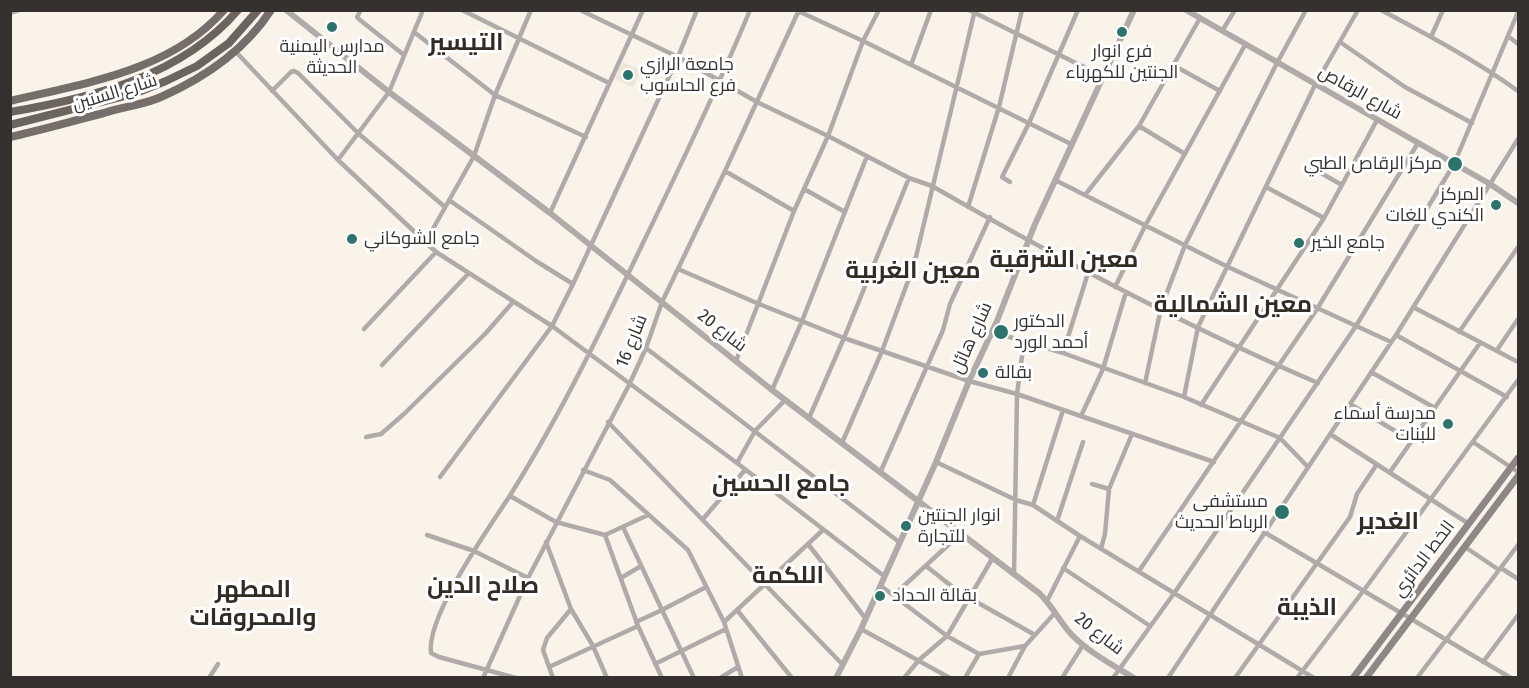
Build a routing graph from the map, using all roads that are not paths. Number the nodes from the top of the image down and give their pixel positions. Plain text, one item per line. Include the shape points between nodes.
1 (19, 10) edge
2 (224, 10) edge
3 (238, 10) edge
4 (258, 10) edge
5 (271, 10) edge
6 (286, 10) edge
7 (360, 10) edge
8 (423, 10) edge
9 (462, 10) edge
10 (531, 10) edge
11 (580, 10) edge
12 (643, 10) edge
13 (696, 10) edge
14 (750, 10) edge
15 (879, 10) edge
16 (931, 10) edge
17 (1022, 10) edge
18 (1078, 10) edge
19 (1134, 10) edge
20 (1186, 10) edge
21 (1235, 10) edge
22 (1306, 10) edge
23 (1358, 10) edge
24 (1381, 10) edge
25 (1443, 10) edge
26 (798, 11) edge
27 (973, 11) edge
28 (1518, 12) edge
29 (10, 13) edge
30 (1200, 18) junction
31 (1222, 31) junction
32 (414, 32) junction
33 (1015, 33) junction
34 (632, 35) junction
35 (1508, 36) junction
36 (1431, 37) junction
37 (519, 40) junction
38 (863, 41) junction
39 (1340, 42) junction
40 (1518, 44) edge
41 (1245, 45) junction
42 (236, 52) junction
43 (404, 55) junction
44 (1059, 56) junction
45 (678, 57) junction
46 (1277, 63) junction
47 (911, 65) junction
48 (1173, 65) junction
49 (1493, 73) junction
50 (1102, 76) junction
51 (721, 81) junction
52 (609, 83) junction
53 (1315, 85) junction
54 (956, 87) junction
55 (272, 91) junction
56 (1220, 91) junction
57 (1518, 91) edge
58 (389, 92) junction
59 (495, 95) junction
60 (10, 100) edge
61 (757, 102) junction
62 (98, 103) junction
63 (999, 107) junction
64 (10, 112) edge
65 (102, 113) junction
66 (1377, 120) junction
67 (1029, 123) junction
68 (1473, 123) junction
69 (10, 125) edge
70 (1139, 126) junction
71 (359, 134) junction
72 (828, 136) junction
73 (10, 137) edge
74 (586, 137) junction
75 (1418, 143) junction
76 (1517, 143) edge
77 (1071, 144) junction
78 (1185, 154) junction
79 (474, 156) junction
80 (867, 156) junction
81 (338, 160) junction
82 (1454, 164) junction
83 (1312, 168) dead end
84 (725, 171) junction
85 (909, 178) junction
86 (1055, 180) junction
87 (1010, 182) dead end
88 (1490, 184) junction
89 (1342, 185) junction
90 (932, 186) junction
91 (1266, 187) junction
92 (804, 189) junction
93 (1085, 195) junction
94 (449, 200) junction
95 (1518, 203) edge
96 (446, 207) junction
97 (968, 207) junction
98 (794, 211) junction
99 (845, 212) junction
100 (550, 213) junction
101 (990, 217) junction
102 (1324, 218) junction
103 (1145, 226) junction
104 (1028, 241) junction
105 (425, 243) junction
106 (1185, 245) junction
107 (590, 246) junction
108 (1518, 247) edge
109 (436, 252) junction
110 (1226, 266) junction
111 (678, 269) junction
112 (468, 273) junction
113 (1088, 273) junction
114 (628, 276) junction
115 (573, 284) junction
116 (1115, 287) junction
117 (1276, 290) junction
118 (1126, 292) junction
119 (513, 302) junction
120 (662, 302) junction
121 (759, 304) junction
122 (1413, 307) junction
123 (1161, 308) junction
124 (1317, 309) junction
125 (1518, 319) edge
126 (802, 321) junction
127 (552, 326) junction
128 (1356, 326) junction
129 (1198, 327) junction
130 (364, 330) dead end
131 (993, 332) junction
132 (1460, 332) junction
133 (1396, 335) junction
134 (844, 338) junction
135 (1024, 341) junction
136 (1391, 342) junction
137 (1480, 343) junction
138 (1239, 347) junction
139 (646, 348) junction
140 (1497, 350) junction
141 (882, 351) junction
142 (1063, 353) junction
143 (590, 355) junction
144 (736, 361) junction
145 (1518, 362) edge
146 (382, 365) dead end
147 (927, 366) junction
148 (1277, 366) junction
149 (1103, 369) junction
150 (1371, 372) junction
151 (1460, 372) junction
152 (1518, 380) edge
153 (969, 381) junction
154 (1145, 383) junction
155 (1318, 383) junction
156 (629, 385) junction
157 (772, 390) junction
158 (1017, 394) junction
159 (1184, 397) junction
160 (1507, 397) junction
161 (785, 400) junction
162 (1350, 404) junction
163 (1201, 405) junction
164 (1435, 408) junction
165 (1063, 410) junction
166 (1081, 416) junction
167 (809, 418) junction
168 (608, 422) junction
169 (1240, 422) junction
170 (755, 431) junction
171 (1132, 434) junction
172 (1330, 434) junction
173 (366, 437) dead end
174 (1280, 438) junction
175 (1412, 441) junction
176 (1083, 442) dead end
177 (1473, 442) junction
178 (842, 443) junction
179 (1518, 458) edge
180 (936, 462) junction
181 (1214, 462) junction
182 (737, 464) junction
183 (1377, 464) junction
184 (1308, 466) junction
185 (1511, 467) junction
186 (583, 470) junction
187 (745, 470) junction
188 (1390, 472) junction
189 (880, 473) junction
190 (1518, 474) edge
191 (440, 477) dead end
192 (1092, 484) dead end
193 (1109, 489) junction
194 (510, 496) junction
195 (1432, 498) junction
196 (1016, 500) junction
197 (917, 501) junction
198 (1033, 506) junction
199 (648, 515) junction
200 (703, 519) junction
201 (1057, 521) junction
202 (556, 522) junction
203 (1469, 524) junction
204 (623, 527) junction
205 (823, 530) junction
206 (1264, 532) junction
207 (960, 534) junction
208 (427, 535) dead end
209 (605, 535) junction
210 (1080, 536) junction
211 (546, 542) junction
212 (899, 542) junction
213 (808, 544) junction
214 (1518, 545) edge
215 (1465, 546) junction
216 (1101, 549) junction
217 (474, 551) junction
218 (992, 559) junction
219 (1318, 562) junction
220 (641, 566) junction
221 (926, 566) junction
222 (1063, 568) junction
223 (1500, 569) junction
224 (1140, 571) junction
225 (1014, 575) junction
226 (884, 576) junction
227 (528, 578) junction
228 (621, 578) junction
229 (1518, 579) edge
230 (765, 584) junction
231 (881, 586) junction
232 (706, 587) junction
233 (1364, 590) junction
234 (1175, 592) junction
235 (894, 595) junction
236 (970, 597) junction
237 (1047, 601) junction
238 (571, 609) junction
239 (662, 610) junction
240 (737, 610) junction
241 (1402, 612) junction
242 (1054, 614) junction
243 (1209, 615) junction
244 (1518, 615) edge
245 (1411, 618) junction
246 (866, 619) junction
247 (724, 622) junction
248 (637, 624) junction
249 (1150, 626) junction
250 (726, 629) junction
251 (861, 629) junction
252 (1035, 635) junction
253 (947, 636) junction
254 (1446, 640) junction
255 (1083, 645) junction
256 (1259, 645) junction
257 (593, 646) junction
258 (1025, 646) junction
259 (681, 652) junction
260 (979, 654) junction
261 (919, 660) junction
262 (1483, 662) junction
263 (218, 664) dead end
264 (656, 664) junction
265 (843, 665) junction
266 (549, 667) junction
267 (738, 667) junction
268 (487, 669) junction
269 (1119, 669) junction
270 (1302, 670) junction
271 (210, 678) edge
272 (483, 678) edge
273 (516, 678) edge
274 (553, 678) edge
275 (607, 678) edge
276 (662, 678) edge
277 (694, 678) edge
278 (720, 678) edge
279 (742, 678) edge
280 (792, 678) edge
281 (836, 678) edge
282 (904, 678) edge
283 (951, 678) edge
284 (965, 678) edge
285 (1008, 678) edge
286 (1062, 678) edge
287 (1113, 678) edge
288 (1134, 678) edge
289 (1168, 678) edge
290 (1235, 678) edge
291 (1297, 678) edge
292 (1314, 678) edge
293 (1353, 678) edge
294 (1366, 678) edge
295 (1417, 678) edge
296 (1510, 678) edge

1 - 29 street
2 - 60 main road, شارع الستين via 209,28 145,65 105,79
3 - 64 highway, شارع الستين via 206,42 159,69 108,90
4 - 62 highway, شارع الستين via 229,43 197,66 136,93
5 - 42 main road, شارع الستين
6 - 58 street, شارع 20
7 - 43 street via 357,17
8 - 32 street
9 - 37 street
10 - 37 street
11 - 34 street
12 - 34 street
13 - 45 street
14 - 51 street
15 - 38 street
16 - 47 street
17 - 33 street
18 - 44 street
19 - 50 street, شارع هائل
20 - 30 street, شارع الرقاص
21 - 31 street
22 - 46 street
23 - 39 street
24 - 36 street
25 - 36 street
26 - 38 street
26 - 61 street, شارع 16
27 - 33 street
27 - 54 street
28 - 35 street
30 - 31 street, شارع الرقاص
30 - 48 street
31 - 41 street, شارع الرقاص
32 - 43 street
32 - 59 street
33 - 44 street
33 - 63 street
34 - 45 street
34 - 52 street
35 - 40 street
35 - 49 street
36 - 49 street
37 - 52 street
37 - 59 street
38 - 47 street
38 - 72 street
39 - 53 street
39 - 68 street via 1405,87
41 - 46 street, شارع الرقاص
41 - 56 street
42 - 55 street
42 - 65 main road, شارع الستين via 159,98
43 - 58 street
44 - 50 street
44 - 67 street
45 - 51 street
45 - 107 street
46 - 53 street, شارع الرقاص
46 - 106 street
47 - 54 street
48 - 56 street
48 - 70 street
49 - 57 street
49 - 68 street
50 - 77 street, شارع هائل
51 - 61 street
51 - 114 street
52 - 74 street
53 - 66 street, شارع الرقاص
53 - 91 street
54 - 63 street
54 - 90 street
55 - 71 street via 294,71
55 - 81 street
56 - 78 street
58 - 71 street
58 - 79 street, شارع 20
59 - 74 street
59 - 79 street
61 - 72 street
61 - 84 street, شارع 16
62 - 65 highway
62 - 69 highway, شارع الستين
63 - 67 street
63 - 97 street
65 - 73 main road, شارع الستين
66 - 75 street, شارع الرقاص
66 - 89 street
67 - 77 street
67 - 87 street via 1002,177
68 - 82 street
70 - 78 street
70 - 93 street
71 - 81 street
71 - 96 street
72 - 80 street
72 - 92 street
74 - 100 street
75 - 82 street, شارع الرقاص
75 - 124 street
76 - 88 street
77 - 86 street, شارع هائل
78 - 103 street
79 - 94 street
79 - 100 street, شارع 20
80 - 85 street
80 - 99 street
81 - 105 street
82 - 88 street, شارع الرقاص
82 - 128 street
83 - 89 street
84 - 98 street
84 - 111 street, شارع 16
85 - 90 street
85 - 134 street
86 - 93 street
86 - 104 street, شارع هائل
88 - 95 street, شارع الرقاص
88 - 122 street
89 - 102 street
90 - 97 street
90 - 141 street via 914,265
91 - 102 street
91 - 110 street
92 - 98 street
92 - 99 street
93 - 103 street
94 - 96 street
94 - 115 street
96 - 105 street
97 - 101 street
98 - 121 street
99 - 126 street
100 - 107 street, شارع 20
101 - 104 street
101 - 147 street via 950,303
102 - 117 street
103 - 106 street
103 - 116 street
104 - 113 street
104 - 131 street, شارع هائل
105 - 109 street
106 - 110 street
106 - 123 street
107 - 114 street, شارع 20
107 - 115 street
108 - 132 street
109 - 112 street
109 - 130 street
110 - 117 street
110 - 129 street
111 - 120 street, شارع 16
111 - 121 street
112 - 119 street
112 - 146 street
113 - 116 street
113 - 142 street
114 - 120 street, شارع 20
114 - 143 street
115 - 127 street
116 - 118 street
117 - 124 street
117 - 138 street
118 - 123 street
118 - 149 street
119 - 127 street
119 - 173 street via 404,414 381,434
120 - 139 street, شارع 16
120 - 144 street, شارع 20
121 - 126 street
121 - 144 street
122 - 132 street
122 - 133 street
123 - 129 street
123 - 154 street
124 - 128 street
124 - 148 street
125 - 140 street
126 - 134 street
126 - 157 street
127 - 143 street
127 - 191 street
128 - 136 street
128 - 155 street
129 - 138 street
129 - 159 street
131 - 135 street
131 - 153 street, شارع هائل
132 - 137 street
133 - 136 street
133 - 151 street
134 - 141 street
134 - 167 street
135 - 142 street
135 - 158 street
136 - 150 street
137 - 140 street
137 - 151 street
138 - 148 street
138 - 163 street
139 - 156 street, شارع 16
139 - 170 street
140 - 145 street
141 - 147 street
141 - 178 street
142 - 149 street
143 - 156 street
143 - 194 street
144 - 157 street, شارع 20
147 - 153 street
147 - 189 street
148 - 155 street
148 - 169 street
149 - 154 street
149 - 166 street
150 - 162 street
150 - 164 street
151 - 160 street
151 - 164 street
152 - 160 street
153 - 158 street
153 - 180 street, شارع هائل
154 - 159 street
155 - 174 street
156 - 168 street, شارع 16
156 - 182 street
157 - 161 street, شارع 20
158 - 165 street
158 - 196 street
159 - 163 street
160 - 177 street
161 - 167 street, شارع 20
161 - 170 street
162 - 172 street
162 - 175 street
163 - 169 street
164 - 175 street
165 - 166 street
165 - 198 street
166 - 171 street
167 - 178 street, شارع 20
168 - 186 street, شارع 16
168 - 200 street
169 - 174 street
169 - 181 street
170 - 182 street
170 - 212 street
171 - 181 street
171 - 193 street
172 - 183 street
172 - 184 street
174 - 184 street
174 - 234 street
175 - 188 street
176 - 201 street
177 - 185 street
177 - 195 street
178 - 189 street, شارع 20
179 - 185 main road, الخط الدائري
180 - 196 street
180 - 197 street, شارع هائل
181 - 224 street
182 - 187 street
183 - 188 street
183 - 219 street via 1357,494 1350,517
184 - 206 street
185 - 190 street
185 - 203 main road, الخط الدائري
186 - 199 street via 610,480
186 - 202 street, شارع 16
187 - 200 street
187 - 205 street
188 - 195 street
189 - 197 street, شارع 20
190 - 215 main road, الخط الدائري
192 - 193 street
193 - 216 street
194 - 202 street
194 - 217 street
195 - 203 street
195 - 233 street
196 - 198 street
196 - 225 street
197 - 207 street, شارع 20
197 - 212 street, شارع هائل
198 - 201 street
199 - 204 street
199 - 232 street via 688,550
200 - 230 street
201 - 210 street
202 - 209 street
202 - 211 street, شارع 16
203 - 241 main road, الخط الدائري
204 - 209 street
204 - 220 street
205 - 213 street
205 - 226 street
206 - 219 street
206 - 243 street
207 - 218 street, شارع 20
207 - 221 street
208 - 217 street
209 - 228 street
210 - 216 street
210 - 222 street
211 - 227 street, شارع 16
211 - 238 street
212 - 226 street, شارع هائل
213 - 230 street
213 - 246 street
214 - 223 street
215 - 223 street
215 - 245 main road, الخط الدائري
216 - 224 street
217 - 227 street
217 - 268 street via 439,616 430,643 431,653
218 - 225 street, شارع 20
218 - 236 street
219 - 233 street
219 - 256 street
220 - 228 street
220 - 239 street
221 - 235 street
221 - 236 street
222 - 237 street
222 - 249 street
223 - 229 street
223 - 254 street
224 - 234 street
225 - 237 street, شارع 20
226 - 231 street, شارع هائل
227 - 268 street, شارع 16
228 - 248 street
230 - 240 street
230 - 265 street
231 - 235 street
231 - 246 street, شارع هائل
232 - 239 street
232 - 247 street
233 - 241 street
233 - 270 street
234 - 243 street
234 - 249 street
235 - 253 street
236 - 252 street
236 - 253 street
237 - 242 street, شارع 20
238 - 257 street
238 - 266 street via 546,638 543,650
239 - 248 street
239 - 259 street
240 - 247 street
240 - 280 street
241 - 245 street
241 - 293 main road, الخط الدائري
242 - 252 street
242 - 255 street, شارع 20
243 - 256 street
243 - 289 street
244 - 262 street
245 - 254 street
245 - 294 main road, الخط الدائري
246 - 251 street, شارع هائل
247 - 250 street
248 - 257 street
248 - 264 street
249 - 269 street
250 - 259 street
250 - 267 street
251 - 261 street
251 - 265 street, شارع هائل
252 - 258 street
253 - 260 street
253 - 261 street
254 - 262 street
254 - 295 street
255 - 269 street, شارع 20
255 - 286 street
256 - 270 street
256 - 290 street
257 - 266 street
257 - 275 street
258 - 260 street
258 - 285 street
259 - 264 street
259 - 277 street
260 - 284 street
261 - 282 street
261 - 283 street
262 - 296 street
263 - 271 street
264 - 276 street
265 - 281 street, شارع هائل
266 - 274 street
267 - 278 street
267 - 279 street
268 - 272 street, شارع 16
268 - 273 street
269 - 287 street
269 - 288 street, شارع 20
270 - 291 street
270 - 292 street

